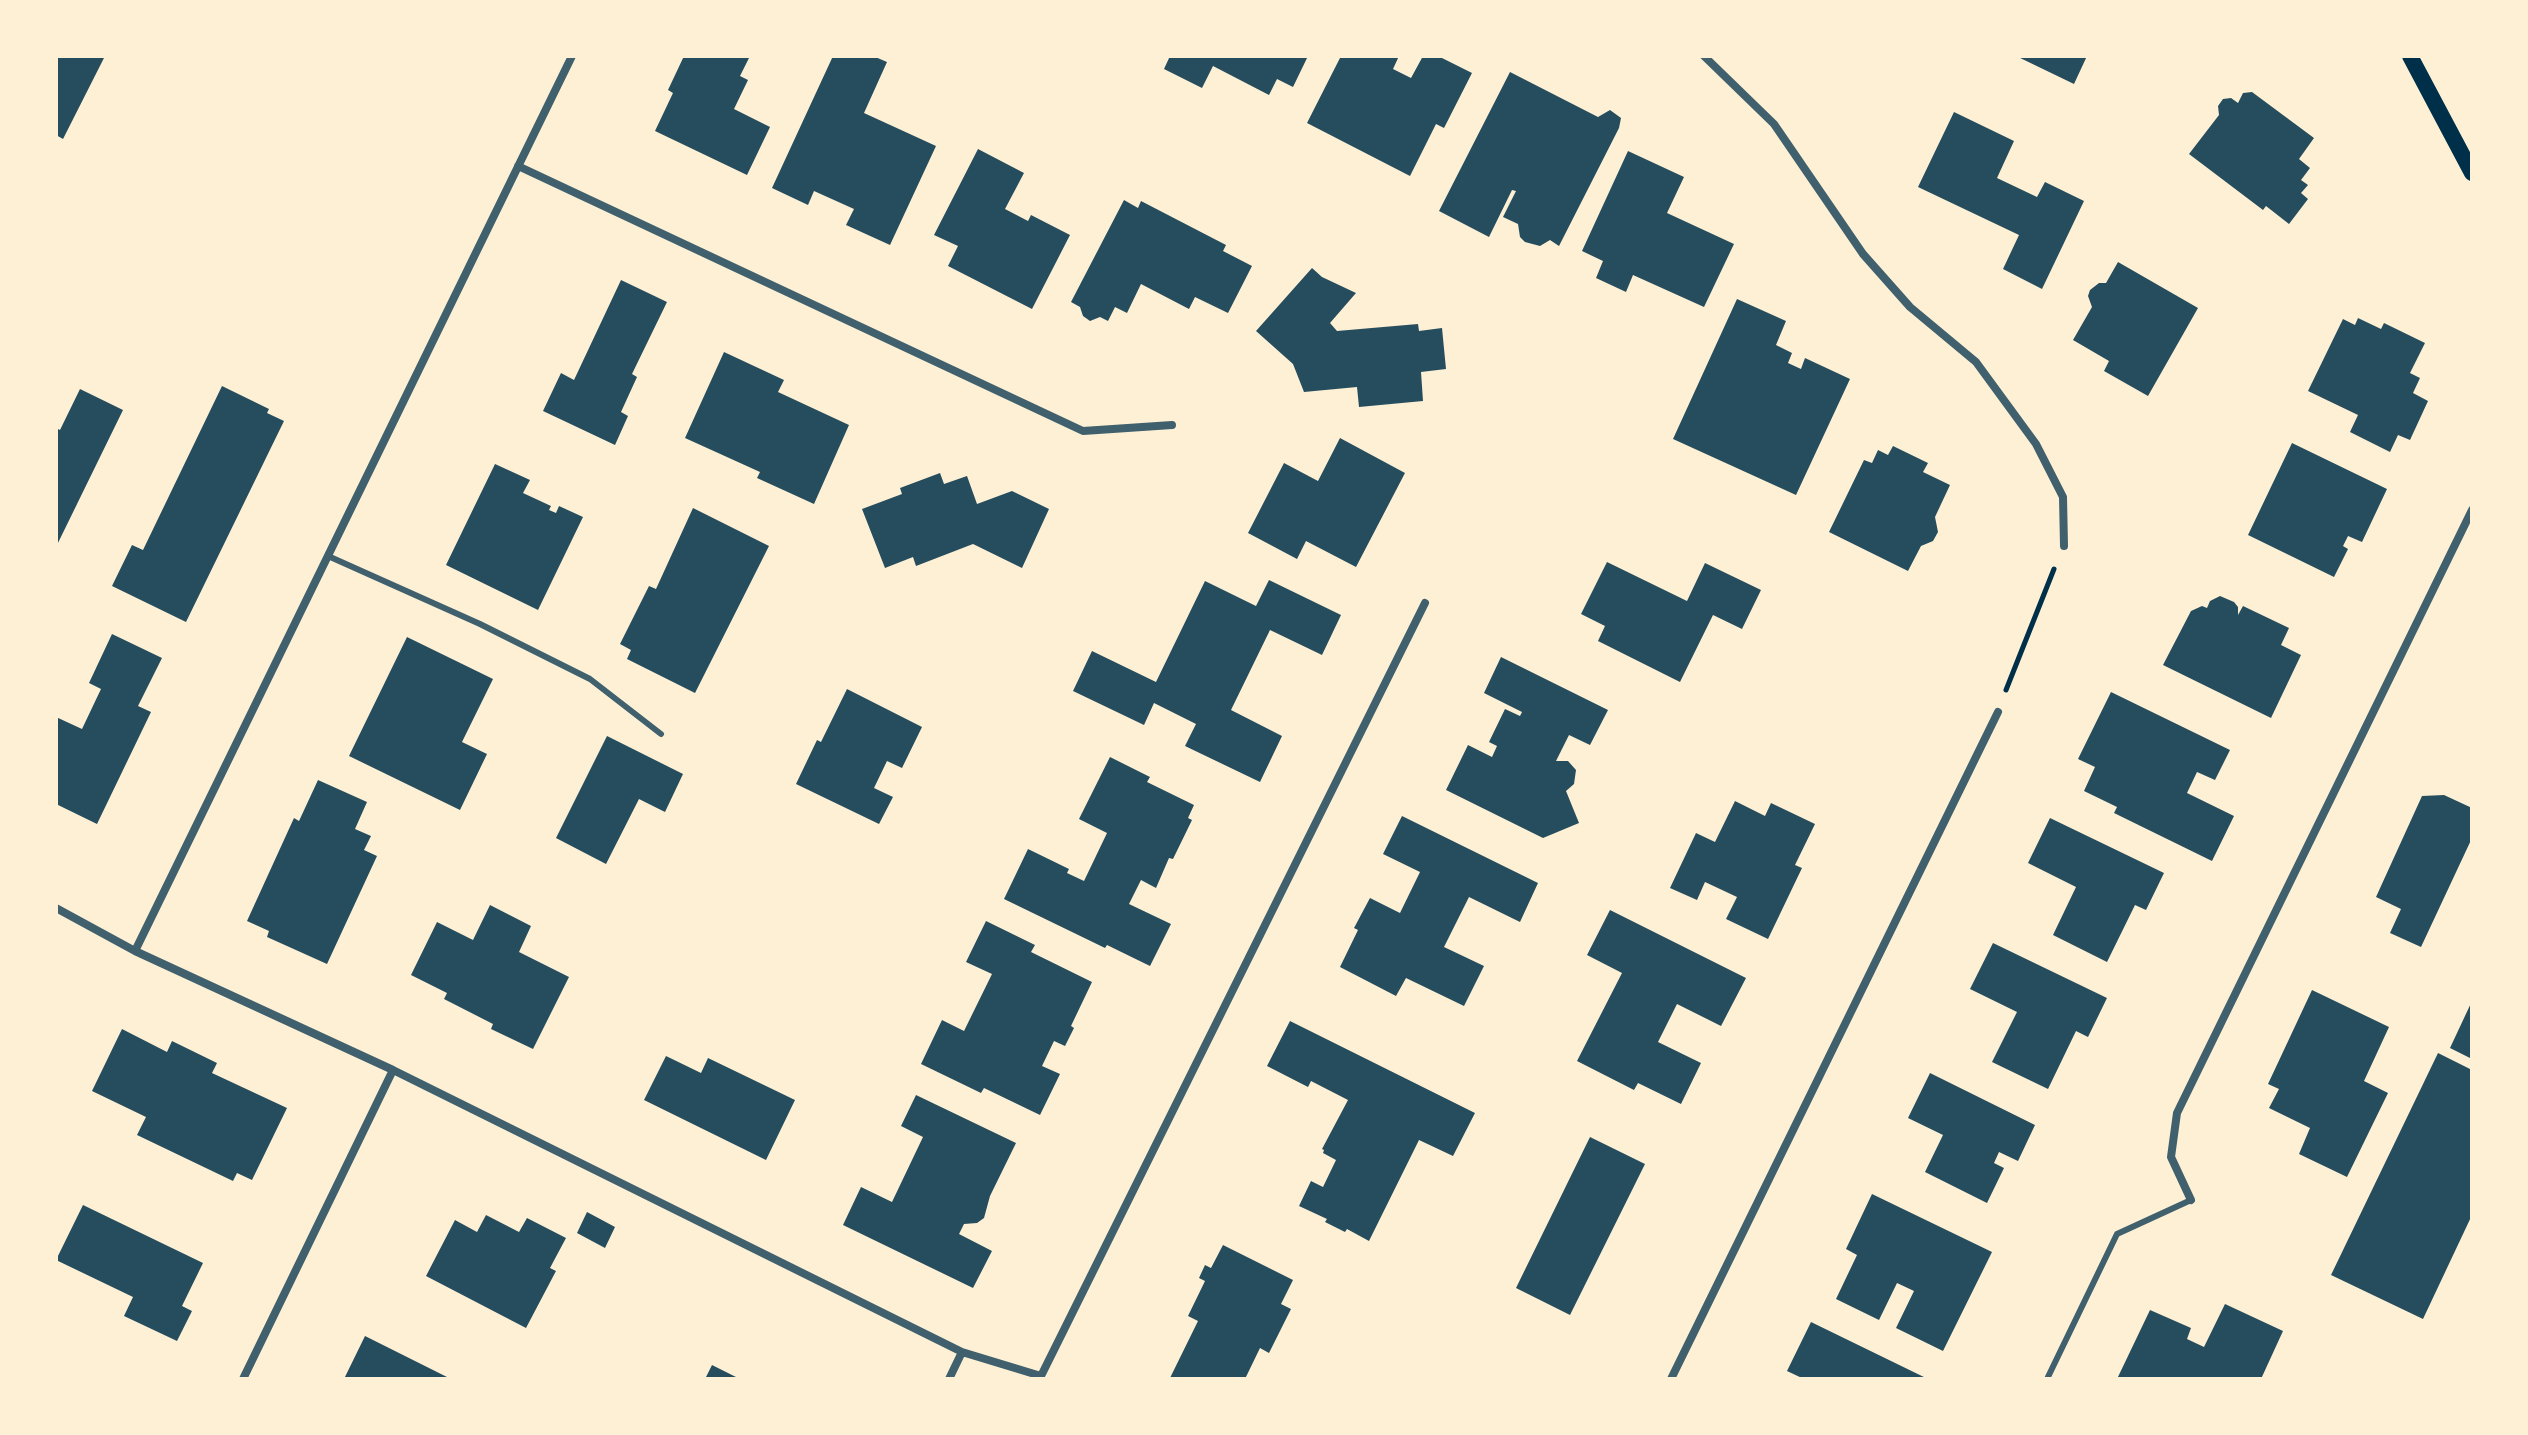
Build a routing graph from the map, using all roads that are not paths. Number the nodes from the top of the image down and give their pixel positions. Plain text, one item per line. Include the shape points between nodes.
1 (572, 56) edge
2 (1704, 56) edge
3 (2410, 56) edge
4 (518, 166) junction
5 (2472, 173) edge
6 (1172, 425) dead end
7 (2472, 510) edge
8 (2064, 546) road end
9 (328, 556) junction
10 (1425, 603) dead end
11 (1998, 712) road end
12 (661, 734) dead end
13 (56, 908) edge
14 (135, 951) junction
15 (393, 1070) junction
16 (2191, 1200) joint
17 (962, 1352) junction
18 (243, 1379) edge
19 (949, 1379) edge
20 (1671, 1379) edge
21 (2047, 1379) edge

1 - 4 street
2 - 8 street via 1774,124 1872,264 1910,307 1976,362 2036,444 2063,497
3 - 5 main road
4 - 6 street via 1083,431
4 - 9 street
7 - 16 street via 2177,1113 2171,1157
9 - 12 lane via 590,679
9 - 14 street
10 - 17 street via 1041,1376
11 - 20 street
13 - 14 street
14 - 15 street
15 - 17 street
15 - 18 street
16 - 21 lane via 2117,1234
17 - 19 street

